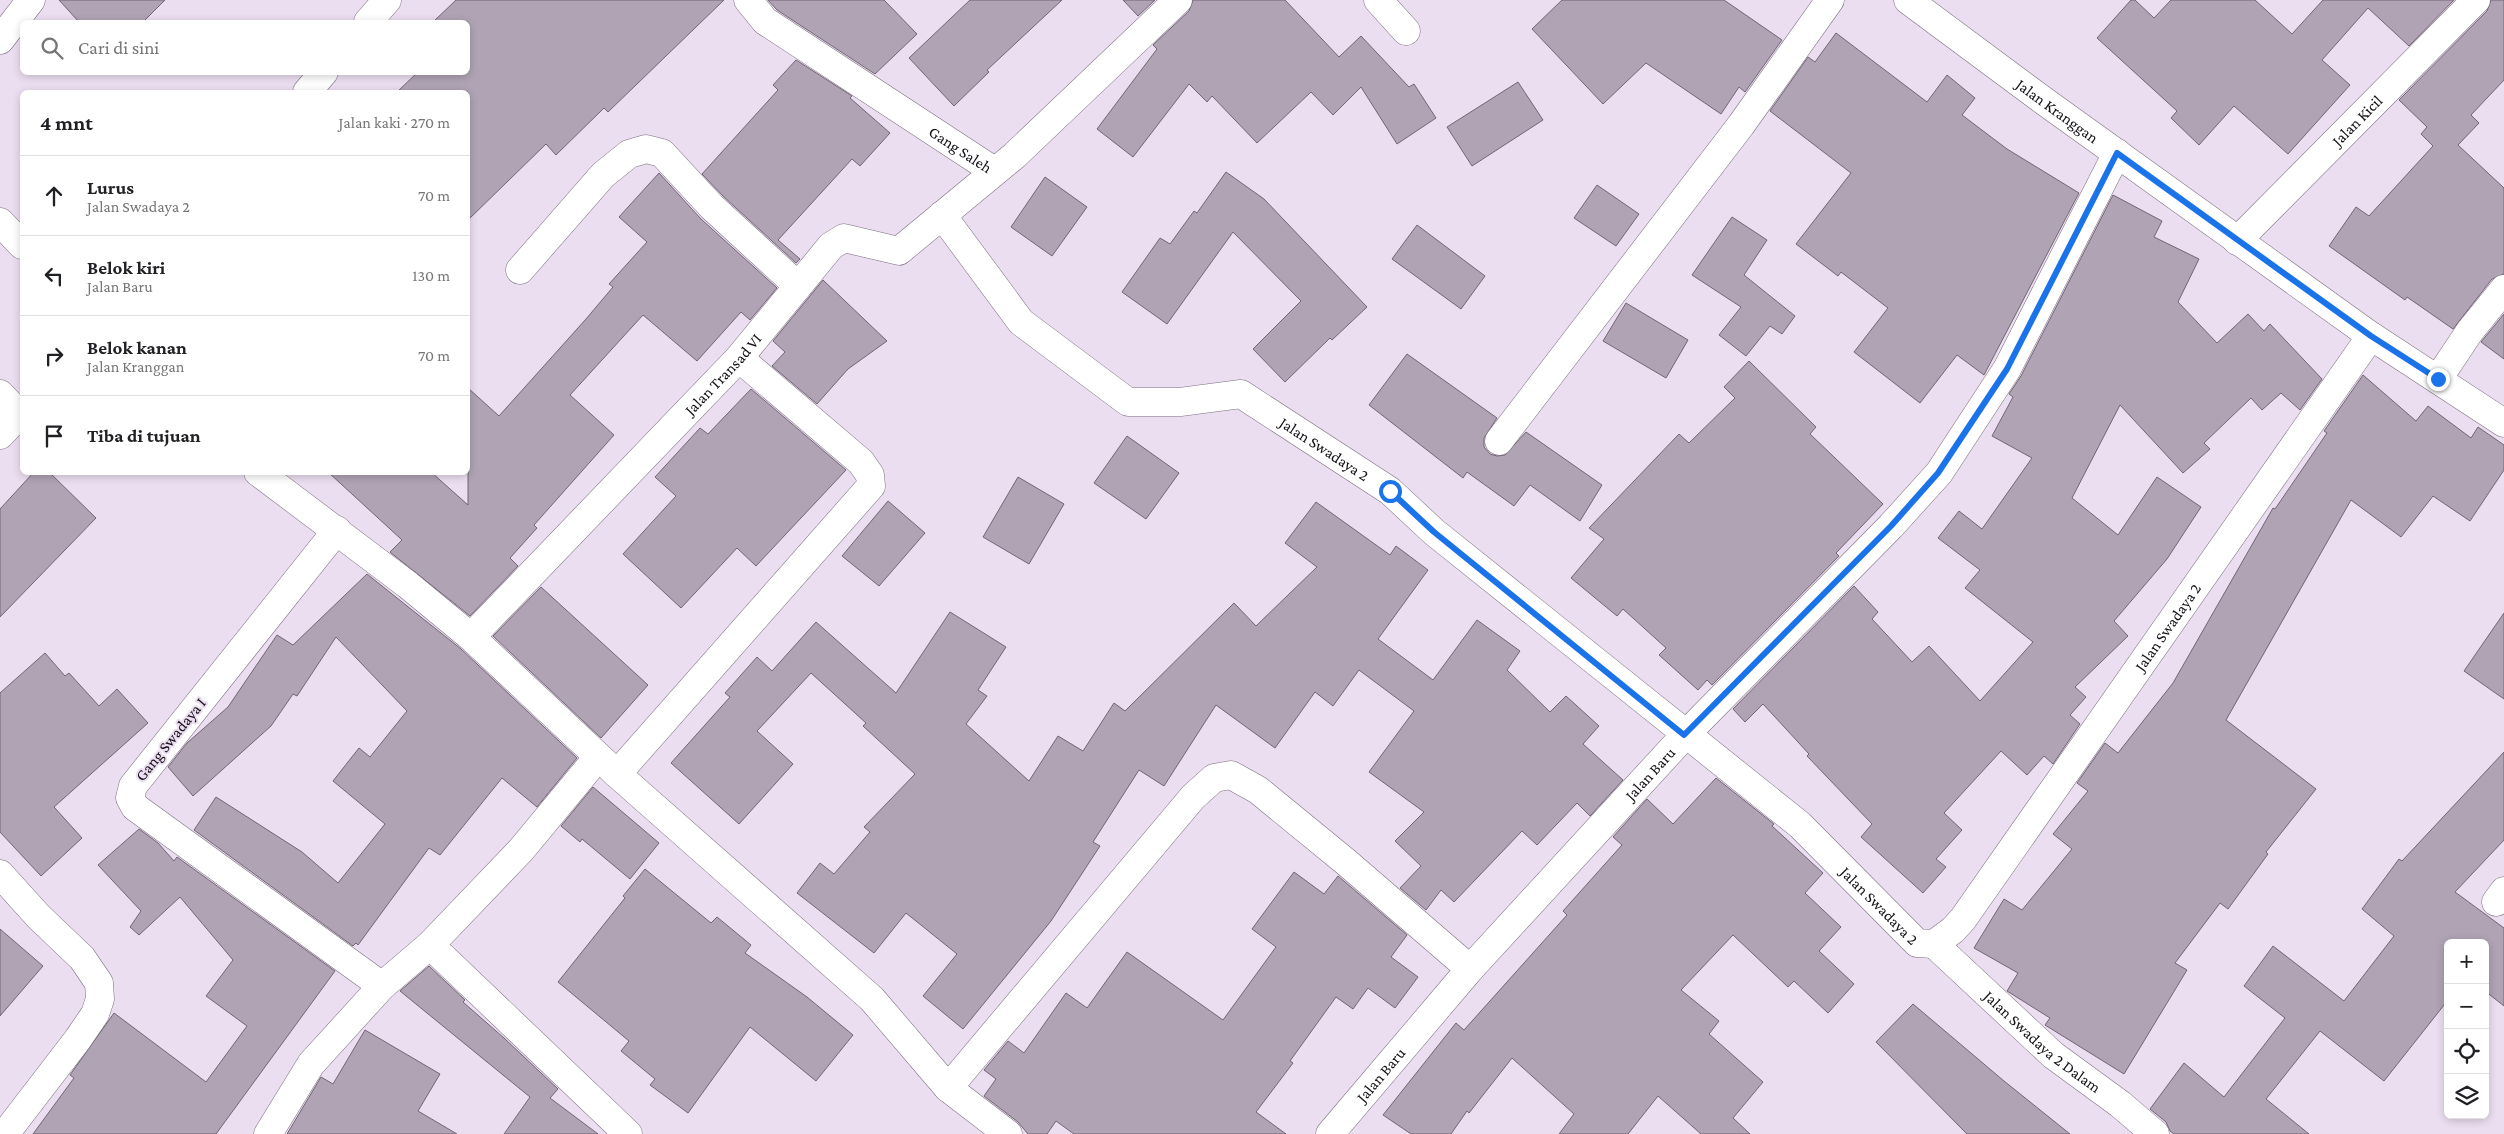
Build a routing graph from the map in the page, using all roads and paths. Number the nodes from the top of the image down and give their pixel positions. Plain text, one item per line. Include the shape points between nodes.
1 (31, 0) edge
2 (387, 0) edge
3 (748, 0) edge
4 (1178, 0) edge
5 (1378, 0) edge
6 (1830, 0) edge
7 (1908, 0) edge
8 (2476, 0) edge
9 (370, 20) edge
10 (1406, 31) dead end
11 (0, 40) edge
12 (321, 75) edge
13 (309, 90) edge
14 (2117, 153) junction
15 (994, 171) junction
16 (942, 215) junction
17 (0, 222) edge
18 (2237, 241) junction
19 (20, 243) edge
20 (520, 270) dead end
21 (798, 286) junction
22 (2504, 289) edge
23 (2371, 336) junction
24 (739, 358) junction
25 (2438, 379) junction
26 (0, 394) edge
27 (20, 413) edge
28 (20, 415) edge
29 (2504, 423) edge
30 (0, 434) edge
31 (1499, 441) dead end
32 (262, 475) edge
33 (337, 530) junction
34 (471, 637) junction
35 (1684, 735) junction
36 (608, 765) junction
37 (0, 874) edge
38 (1934, 944) junction
39 (430, 945) junction
40 (1470, 969) junction
41 (382, 986) junction
42 (948, 1088) junction
43 (5, 1134) edge
44 (268, 1134) edge
45 (628, 1134) edge
46 (1008, 1134) edge
47 (1330, 1134) edge
48 (2155, 1134) edge

1 - 11 street
2 - 9 street
3 - 15 street, Gang Saleh via 765,21
4 - 15 street, Gang Saleh via 1014,156
5 - 10 street
6 - 31 street via 1741,125
7 - 14 street, Jalan Kranggan
8 - 18 street, Jalan Kicil
12 - 13 street
14 - 18 street, Jalan Kranggan
14 - 35 street, Jalan Baru via 2007,369 1938,473 1891,526
15 - 16 street, Jalan Transad VI
16 - 21 street, Jalan Transad VI via 899,252 844,238 831,246
16 - 35 street, Jalan Swadaya 2 via 1021,322 1128,402 1180,402 1241,394 1390,491 1434,532
17 - 19 street
18 - 23 street, Jalan Kranggan
20 - 21 street via 603,175 629,154 646,148 662,153 712,207
21 - 24 street, Jalan Transad VI
22 - 25 street via 2470,331
23 - 25 street, Jalan Kranggan
23 - 38 street, Jalan Swadaya 2 via 1963,919
24 - 34 street, Jalan Transad VI
24 - 36 street via 861,462 870,474 871,486
25 - 29 street, Jalan Kranggan
26 - 27 street
28 - 30 street
32 - 33 street
33 - 34 street
33 - 41 street, Gang Swadaya I via 134,786 130,798 135,807
34 - 36 street
35 - 38 street, Jalan Swadaya 2 via 1800,825 1917,943
35 - 40 street, Jalan Baru
36 - 39 street
36 - 42 street via 872,998
37 - 43 street via 82,958 99,983 100,998 95,1014 78,1039
38 - 48 street, Jalan Swadaya 2 Dalam via 2053,1055
39 - 41 street
39 - 45 street
40 - 42 street via 1258,790 1231,775 1214,778 1193,797
40 - 47 street, Jalan Baru
41 - 44 street via 311,1064
42 - 46 street

